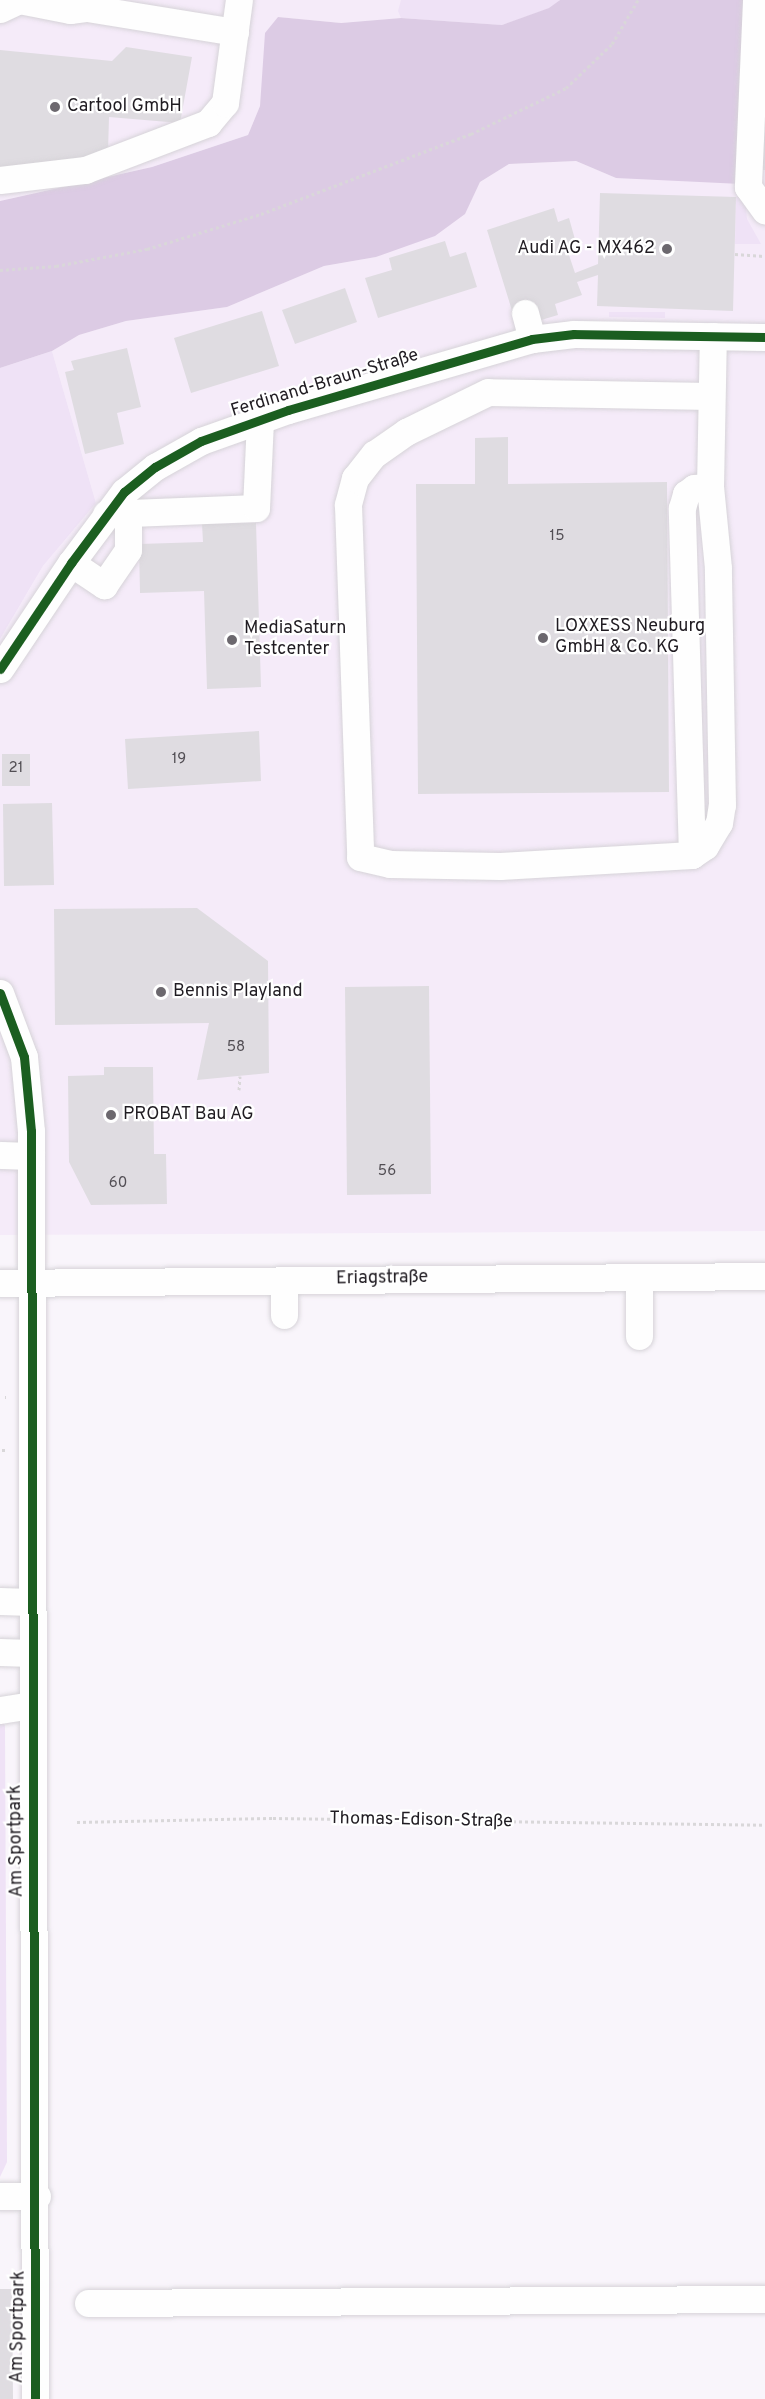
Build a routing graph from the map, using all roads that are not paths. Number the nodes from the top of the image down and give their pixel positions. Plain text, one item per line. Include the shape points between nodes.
1 (239, 0) edge
2 (756, 0) edge
3 (765, 1) edge
4 (89, 4) edge
5 (0, 9) edge
6 (235, 32) junction
7 (0, 180) edge
8 (765, 210) edge
9 (713, 336) junction
10 (765, 337) edge
11 (710, 396) junction
12 (260, 420) junction
13 (117, 513) junction
14 (70, 562) junction
15 (0, 669) edge
16 (0, 993) edge
17 (0, 1155) edge
18 (31, 1156) junction
19 (765, 1276) edge
20 (639, 1277) junction
21 (284, 1280) junction
22 (30, 1282) junction
23 (0, 1283) edge
24 (284, 1315) dead end
25 (639, 1336) dead end
26 (0, 1601) edge
27 (31, 1602) junction
28 (0, 1652) edge
29 (32, 1653) junction
30 (32, 1705) junction
31 (0, 1710) edge
32 (0, 2196) edge
33 (37, 2196) junction
34 (765, 2299) edge
35 (88, 2303) dead end
36 (35, 2399) edge

1 - 6 street
2 - 3 street
2 - 8 street via 748,187
4 - 5 street via 70,10 19,0
4 - 6 street
6 - 7 street via 225,103 208,123 85,170
9 - 10 street, Ferdinand-Braun-Straße
9 - 11 street
9 - 12 street, Ferdinand-Braun-Straße via 574,334 528,326
11 - 11 street via 488,392 406,432 374,454 356,478 348,505 360,857 390,864 500,866 693,855 682,508 686,494 694,488 710,487
12 - 13 street, Ferdinand-Braun-Straße via 201,441 155,467
12 - 13 street via 256,508
13 - 14 street, Ferdinand-Braun-Straße
13 - 14 street via 128,550 104,585
14 - 15 street, Ferdinand-Braun-Straße
16 - 18 street via 24,1056
17 - 18 street
18 - 22 street
19 - 20 street, Eriagstraße
20 - 21 street, Eriagstraße
20 - 25 street
21 - 22 street, Eriagstraße
21 - 24 street
22 - 23 street, Eriagstraße
22 - 27 street, Am Sportpark
26 - 27 street
27 - 29 street, Am Sportpark
28 - 29 street
29 - 30 street, Am Sportpark
30 - 31 street
30 - 33 street, Am Sportpark
32 - 33 street
33 - 36 street, Am Sportpark
34 - 35 street

